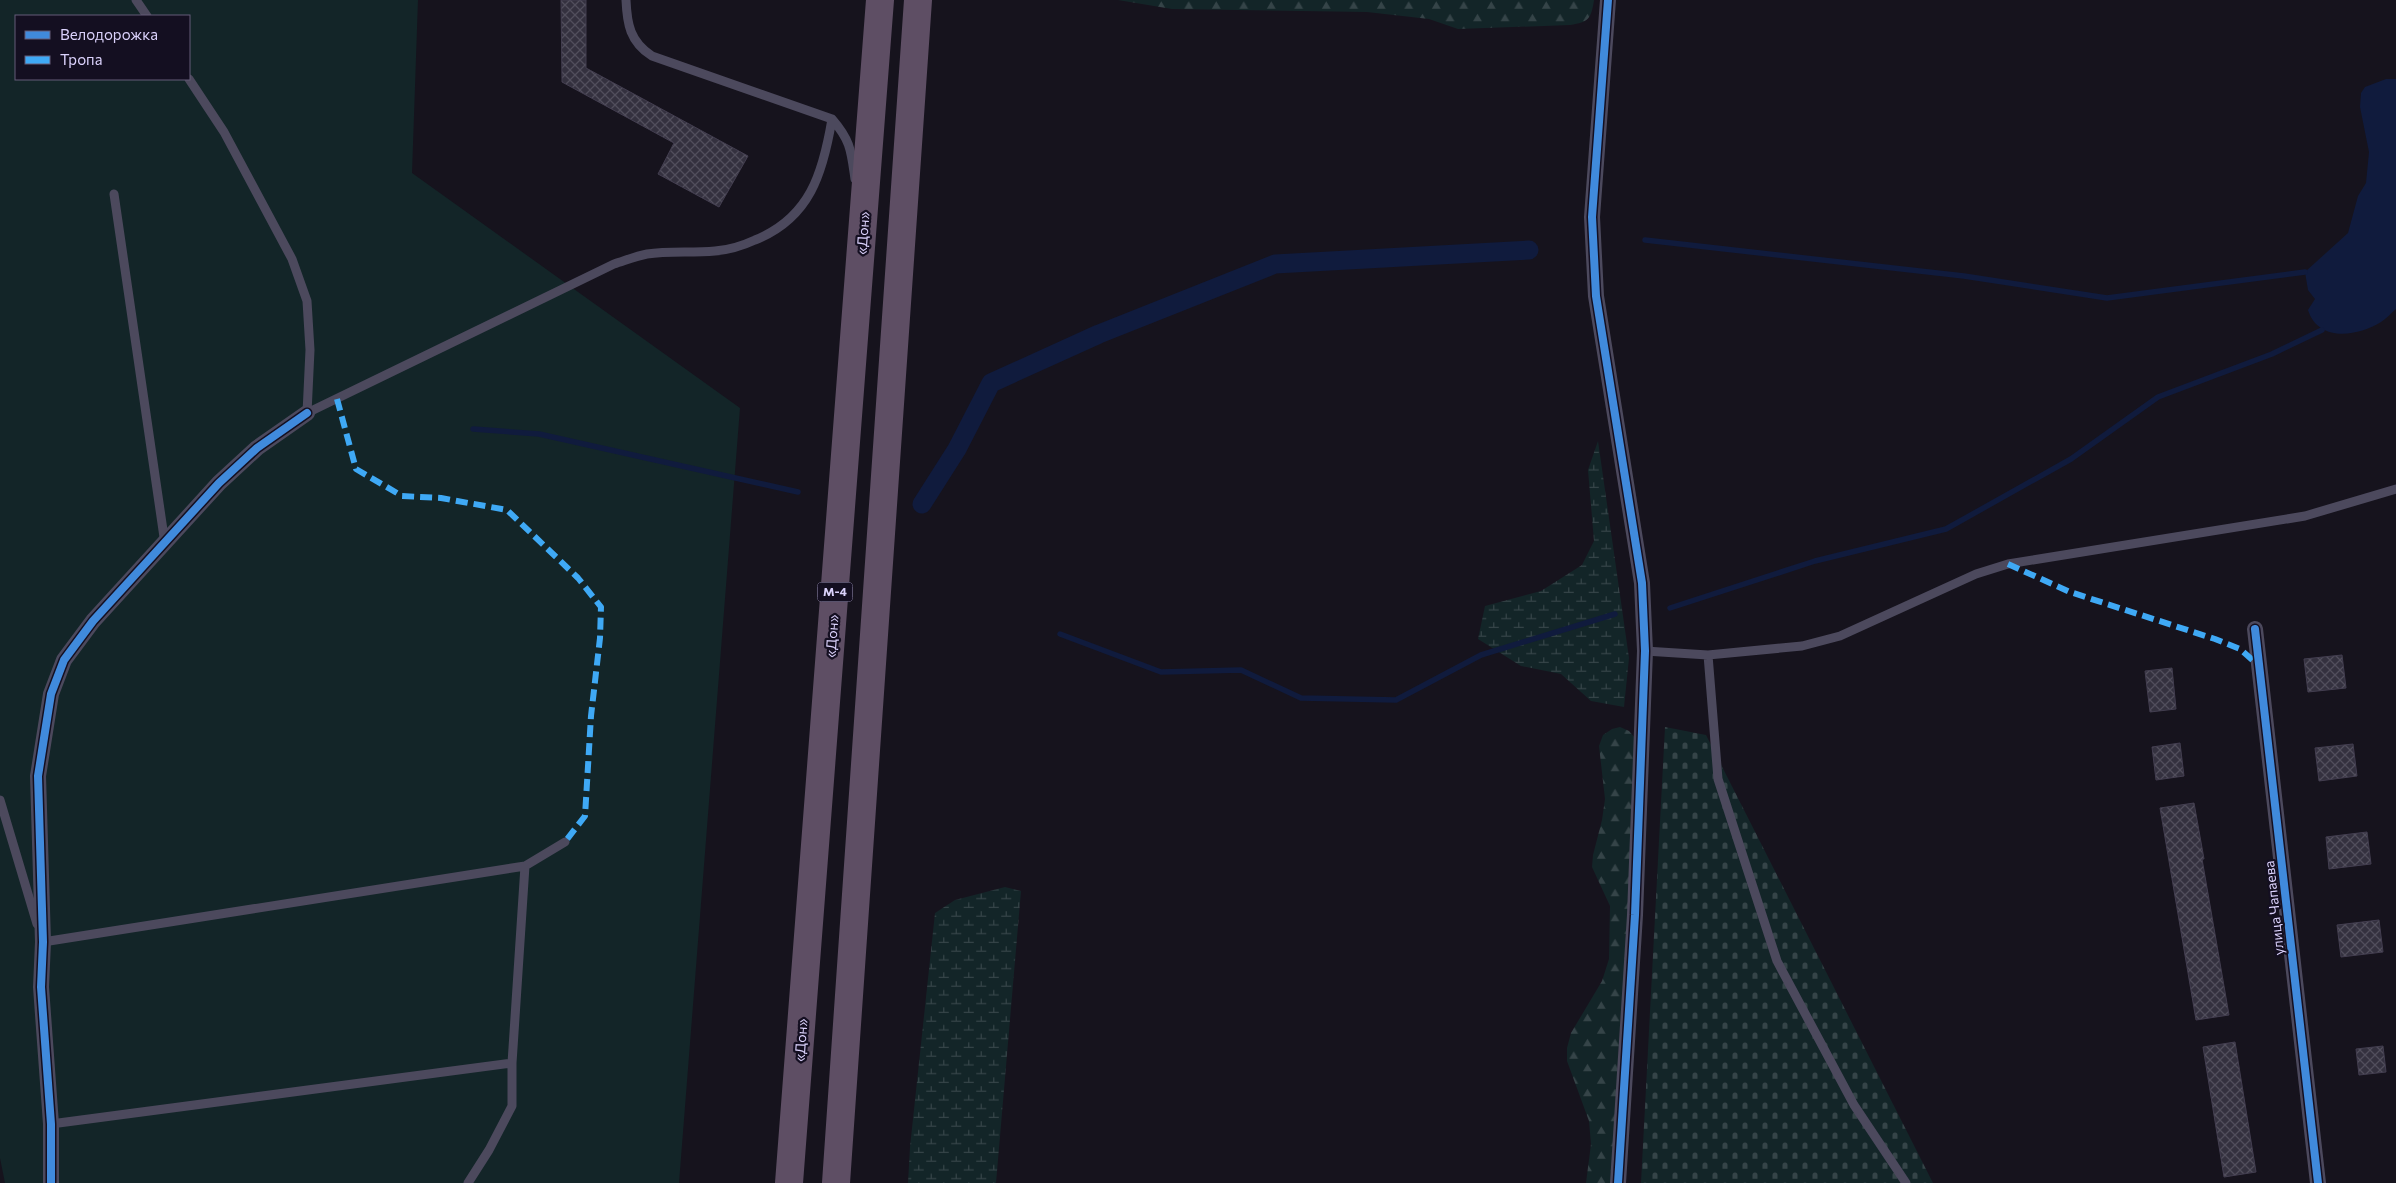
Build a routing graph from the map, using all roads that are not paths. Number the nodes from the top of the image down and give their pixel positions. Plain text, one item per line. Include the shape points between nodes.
1 (136, 0) edge
2 (626, 0) edge
3 (880, 0) edge
4 (918, 0) edge
5 (1608, 0) edge
6 (146, 15) edge
7 (190, 80) edge
8 (832, 119) junction
9 (114, 194) dead end
10 (863, 238) junction
11 (307, 413) junction
12 (2396, 489) edge
13 (165, 544) junction
14 (2255, 629) dead end
15 (1646, 651) junction
16 (1708, 655) junction
17 (0, 800) edge
18 (565, 842) dead end
19 (525, 866) junction
20 (43, 942) junction
21 (512, 1063) junction
22 (51, 1124) junction
23 (51, 1183) edge
24 (468, 1183) edge
25 (790, 1183) edge
26 (836, 1183) edge
27 (1618, 1183) edge
28 (1906, 1183) edge
29 (2318, 1183) edge

1 - 6 lane
2 - 8 lane via 631,35 652,56
3 - 10 highway, «Дон» / М-4
4 - 26 highway
5 - 15 street via 1592,217 1596,296 1642,583
7 - 11 lane via 224,132 292,259 307,301 310,350
8 - 10 lane via 846,135 851,150
8 - 11 lane via 826,156 814,188 795,216 770,234 717,251 646,254 614,264
9 - 13 lane
10 - 25 highway, «Дон» / М-4
11 - 13 street via 257,448 219,483
12 - 16 lane via 2305,516 2008,564 1976,574 1840,636 1802,646
13 - 20 street via 93,621 64,660 51,694 38,776
14 - 29 street, улица Чапаева
15 - 16 lane
15 - 27 street
16 - 28 lane via 1718,779 1778,961 1854,1105
17 - 20 lane
18 - 19 lane
19 - 20 lane
19 - 21 lane
20 - 22 street via 41,987
21 - 22 lane
21 - 24 lane via 512,1106
22 - 23 street

